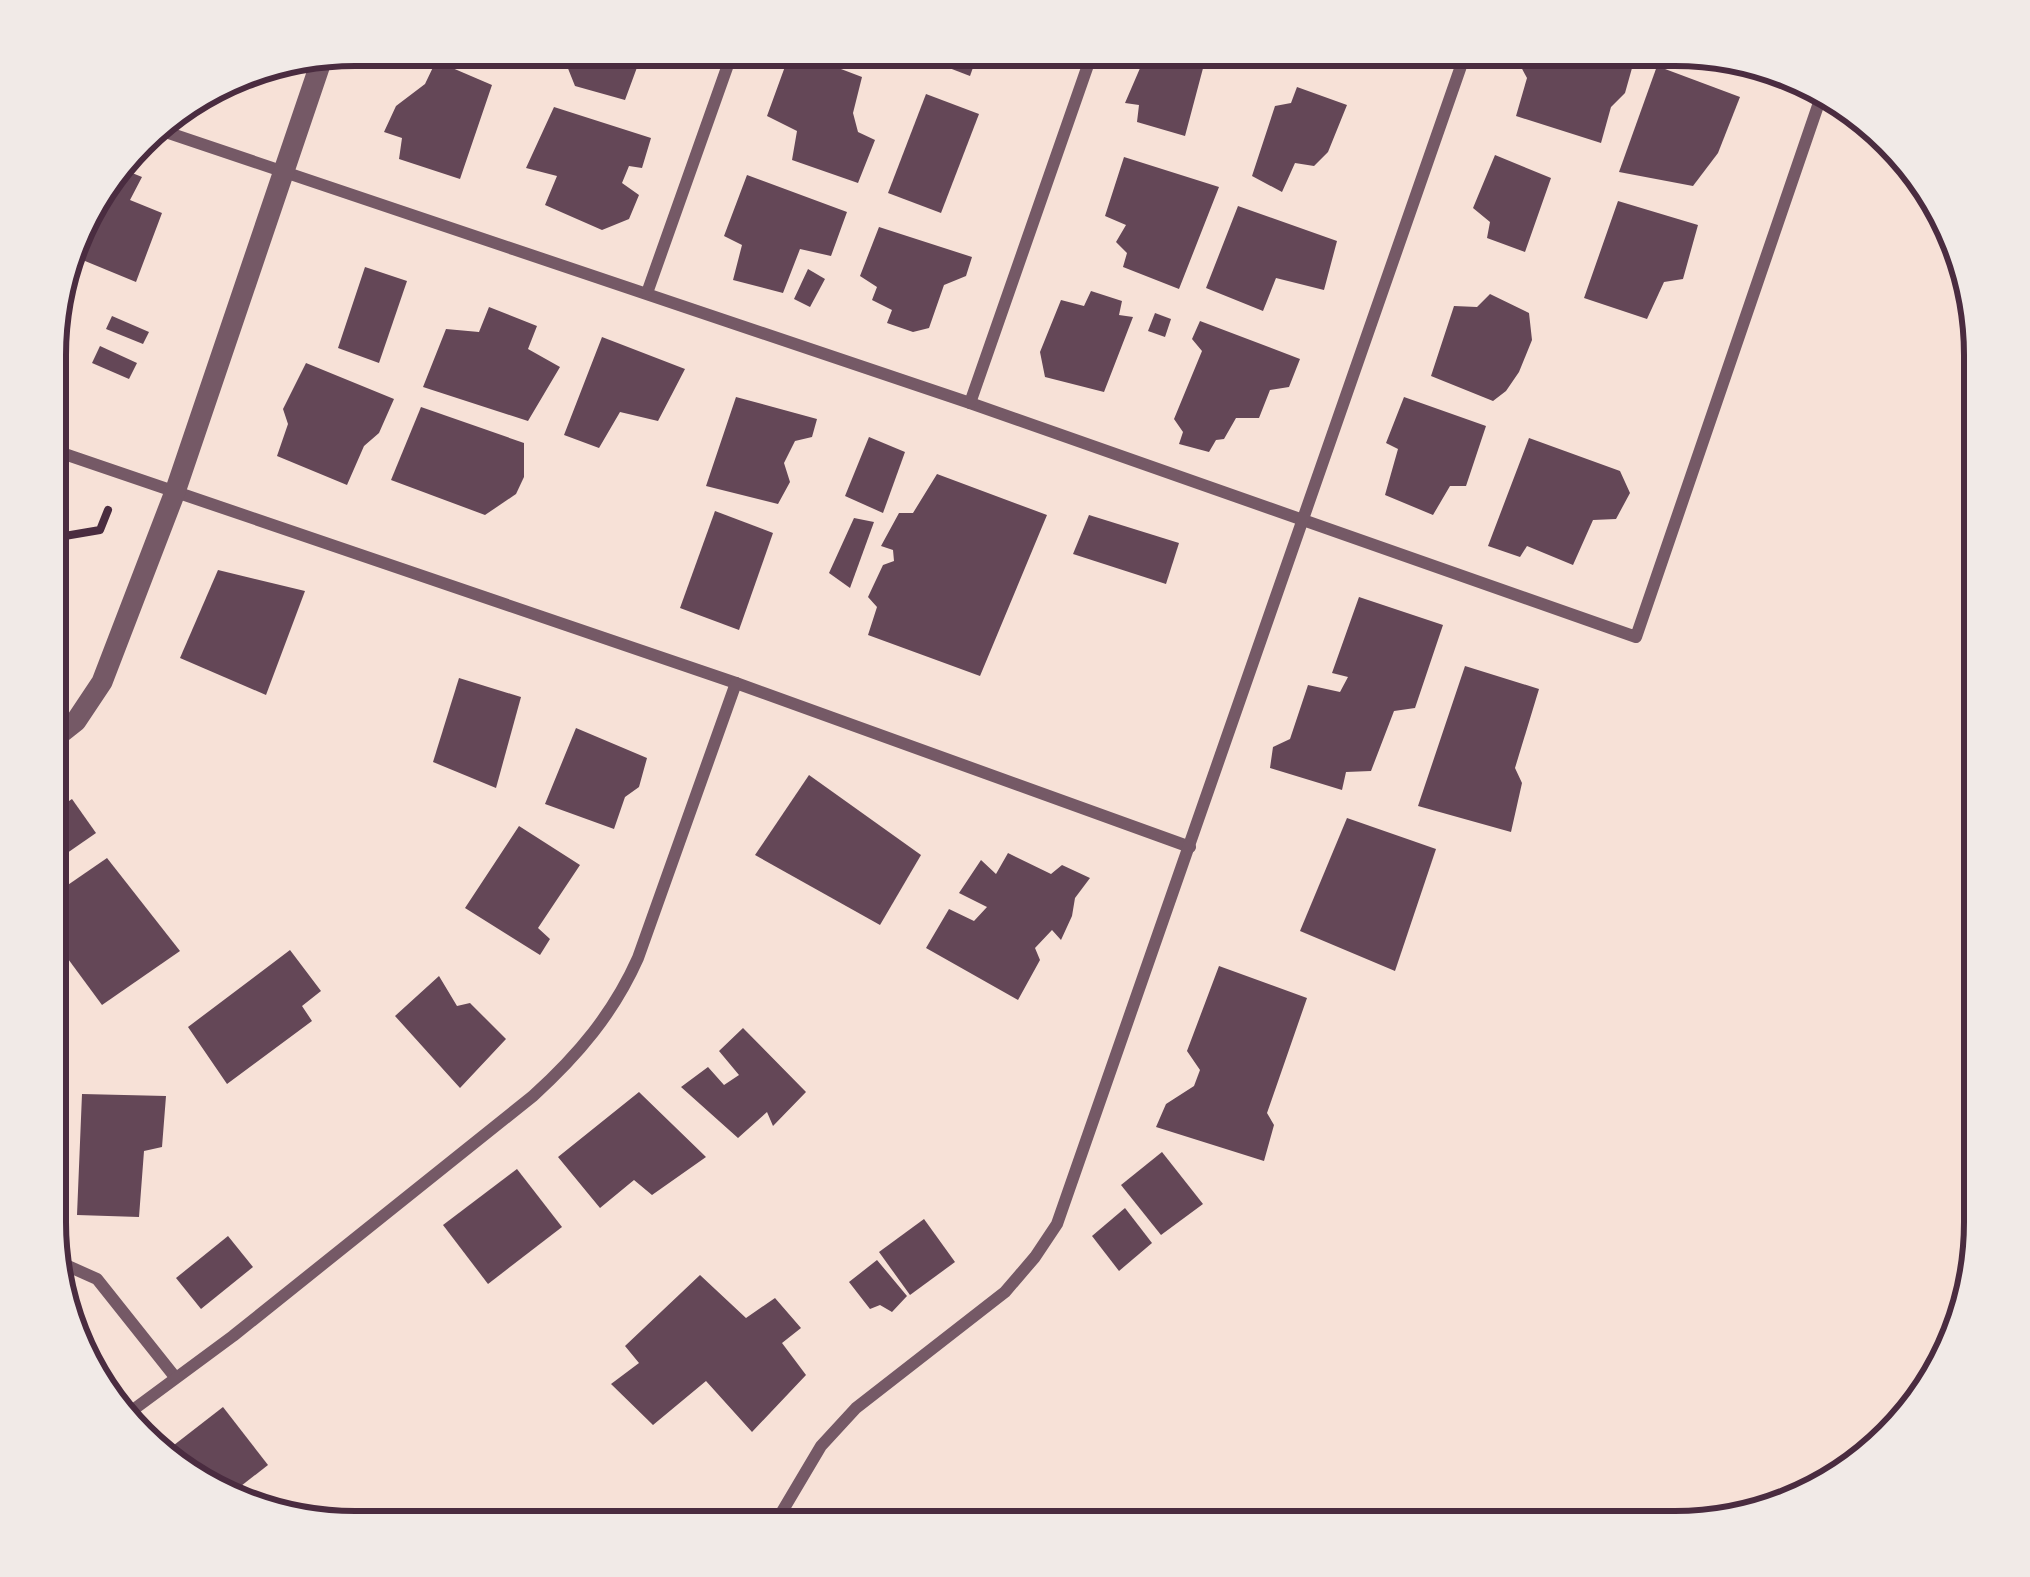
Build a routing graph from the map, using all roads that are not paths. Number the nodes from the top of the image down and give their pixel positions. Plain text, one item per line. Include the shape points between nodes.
1 (727, 67) edge
2 (1087, 67) edge
3 (1461, 67) edge
4 (318, 69) edge
5 (1818, 105) edge
6 (170, 134) edge
7 (282, 173) junction
8 (647, 293) junction
9 (970, 403) junction
10 (66, 455) edge
11 (175, 492) junction
12 (1300, 520) junction
13 (736, 682) junction
14 (66, 729) edge
15 (1190, 848) junction
16 (71, 1268) edge
17 (175, 1377) junction
18 (135, 1408) edge
19 (783, 1510) edge

1 - 8 street
2 - 9 street
3 - 12 street
4 - 7 street
5 - 12 street via 1636,637
6 - 7 street
7 - 8 street
7 - 11 street
8 - 9 street
9 - 12 street
10 - 11 street
11 - 13 street
11 - 14 street via 102,682
12 - 15 street
13 - 15 street
13 - 17 street via 625,989 576,1057
15 - 19 street via 1057,1224 1005,1292 856,1408 821,1446
16 - 17 street via 97,1280
17 - 18 street

